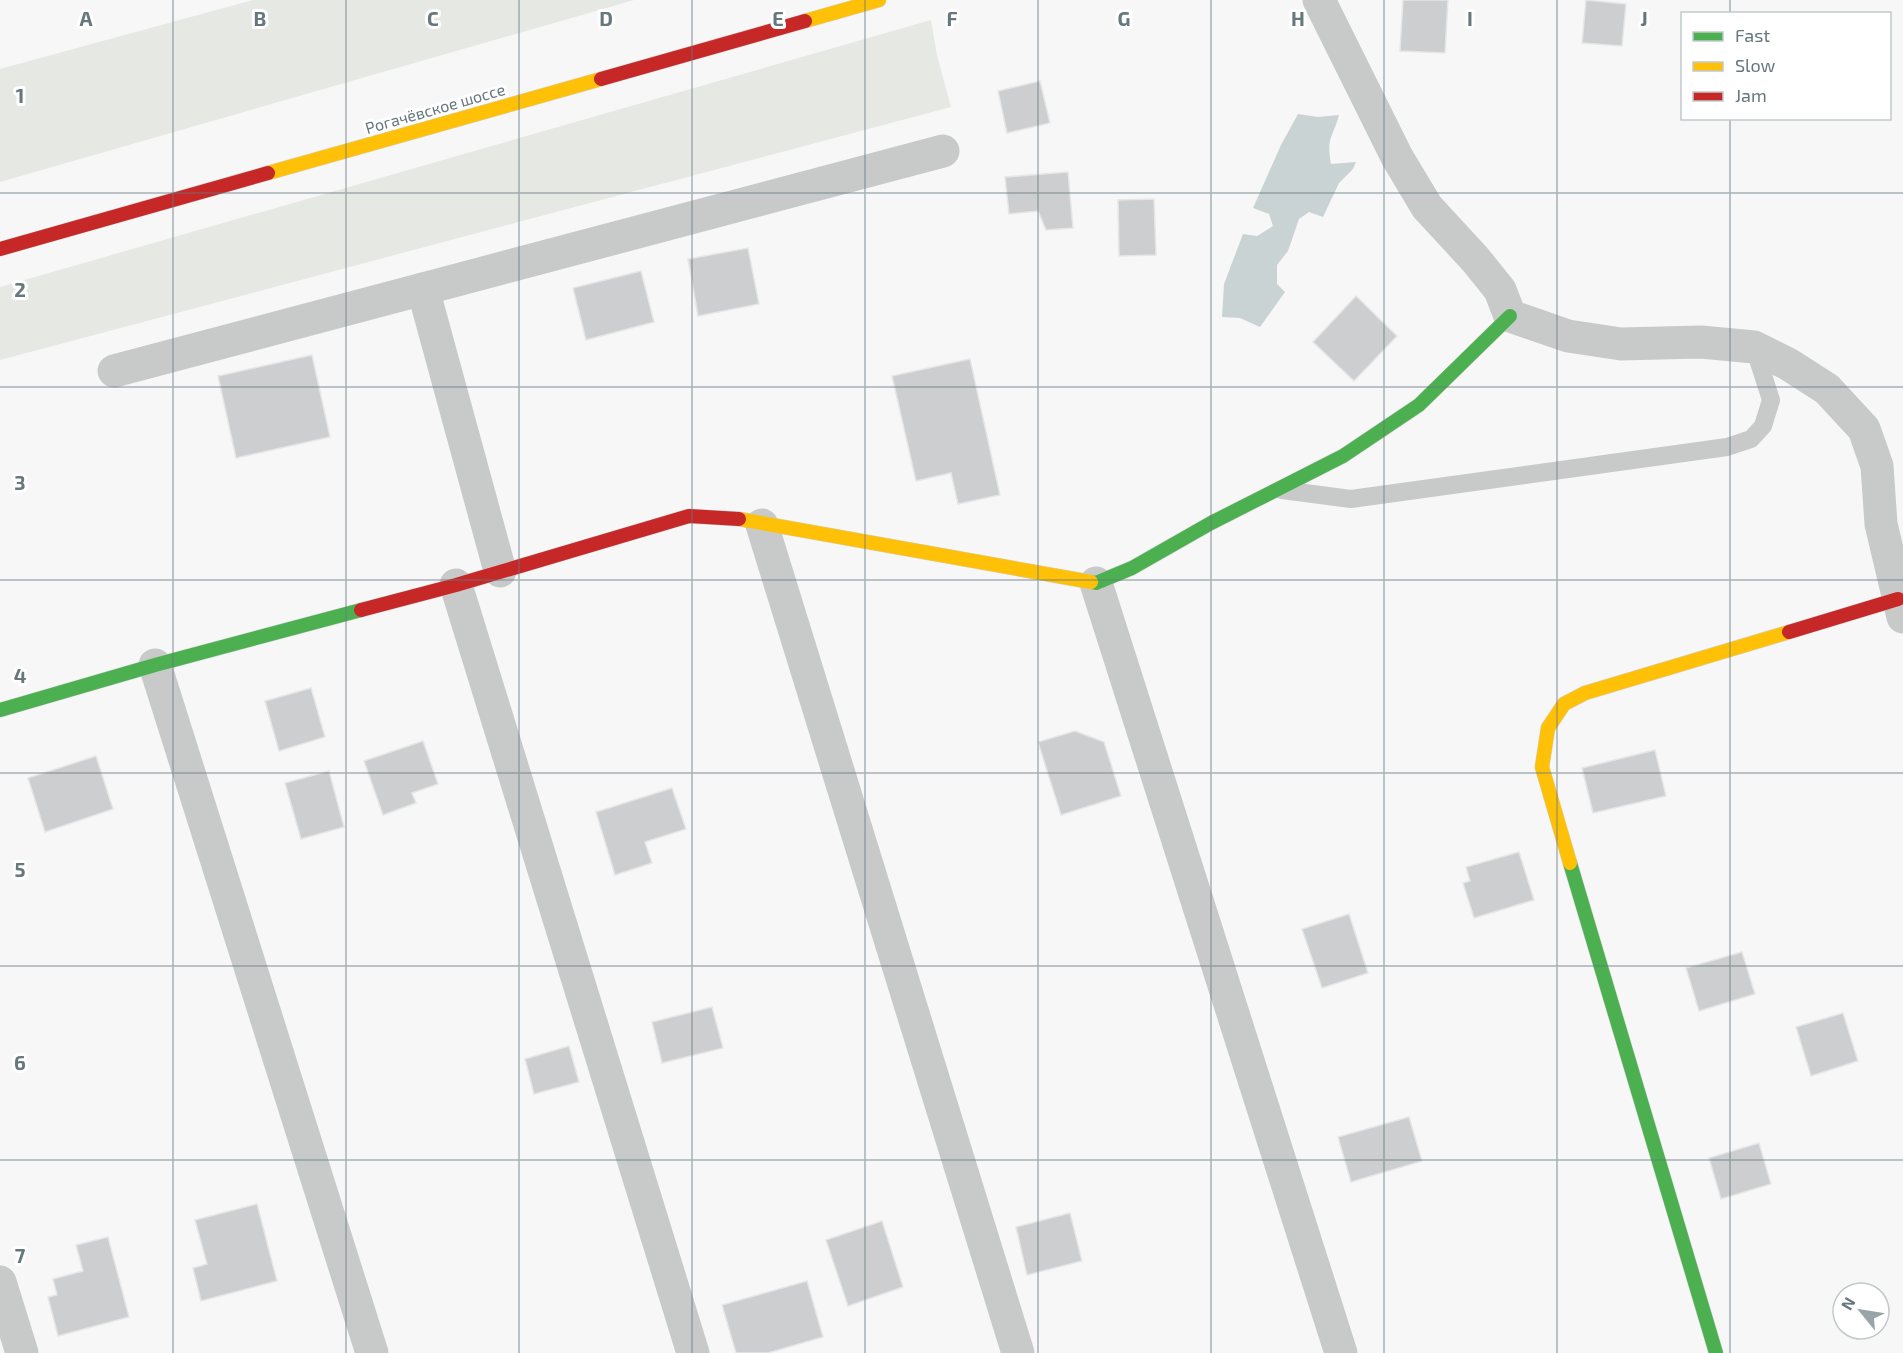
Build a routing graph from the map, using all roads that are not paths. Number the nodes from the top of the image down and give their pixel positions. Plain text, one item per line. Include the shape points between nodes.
1 (879, 0) edge
2 (1319, 0) edge
3 (943, 151) dead end
4 (0, 249) edge
5 (423, 289) junction
6 (1510, 316) junction
7 (1754, 347) junction
8 (114, 371) dead end
9 (1890, 465) edge
10 (1277, 489) junction
11 (762, 525) junction
12 (500, 571) junction
13 (1096, 583) junction
14 (456, 585) junction
15 (1900, 608) edge
16 (155, 665) junction
17 (0, 710) edge
18 (0, 1282) edge
19 (22, 1353) edge
20 (372, 1353) edge
21 (693, 1353) edge
22 (1018, 1353) edge
23 (1341, 1353) edge
24 (1716, 1353) edge

1 - 4 street, Рогачёвское шоссе
2 - 6 street via 1397,157 1427,207 1500,290
3 - 5 street
5 - 8 street
5 - 12 street
6 - 7 street via 1568,336 1621,344 1701,342
6 - 10 street via 1419,405 1343,456
7 - 9 street via 1827,389
7 - 10 lane via 1771,400 1763,426 1751,439 1727,447 1351,499
9 - 15 street via 1881,524
10 - 13 street via 1132,568
11 - 12 street via 726,517 689,516
11 - 13 street
11 - 22 street
12 - 14 street
13 - 23 street
14 - 16 street
14 - 21 street
15 - 24 street via 1585,693 1564,704 1548,728 1542,767
16 - 17 street
16 - 20 street
18 - 19 street

